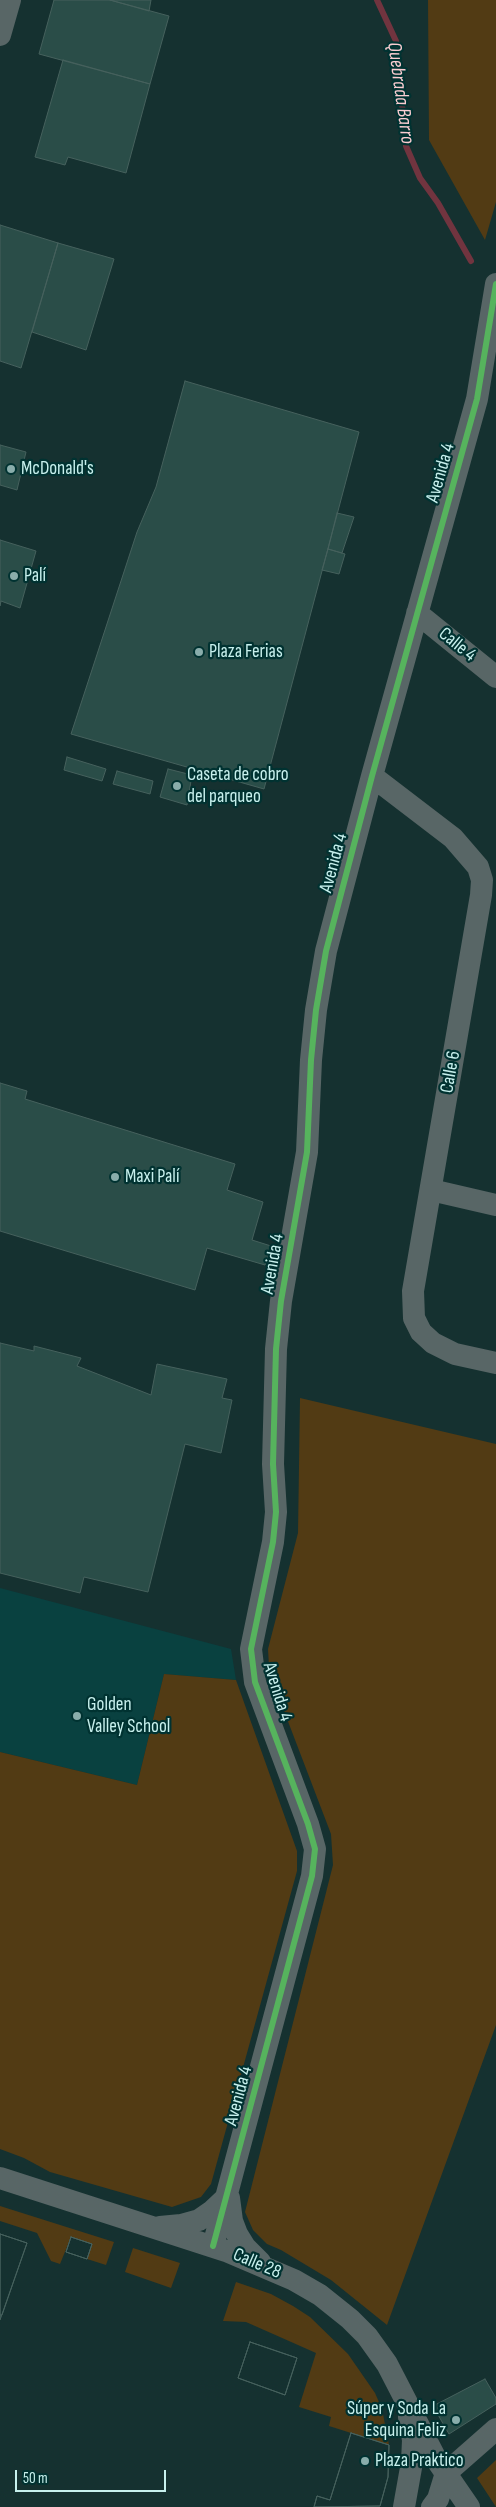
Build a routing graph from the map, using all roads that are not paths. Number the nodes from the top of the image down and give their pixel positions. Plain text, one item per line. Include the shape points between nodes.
1 (10, 0) edge
2 (0, 35) edge
3 (496, 284) edge
4 (418, 613) junction
5 (496, 677) edge
6 (372, 776) junction
7 (432, 1190) junction
8 (496, 1205) edge
9 (496, 1362) edge
10 (6, 2183) edge
11 (229, 2195) junction
12 (153, 2228) junction
13 (213, 2246) junction
14 (262, 2265) junction
15 (407, 2404) junction
16 (496, 2429) edge
17 (446, 2473) junction
18 (465, 2500) edge
19 (435, 2503) edge
20 (404, 2507) edge

1 - 2 street
3 - 4 street, Avenida 4 via 477,399
4 - 5 street, Calle 4
4 - 6 street, Avenida 4
6 - 7 street, Calle 6 via 453,838 478,867 482,880
6 - 11 street, Avenida 4 via 326,951 316,1010 307,1152 281,1301 276,1349 273,1464 276,1512 273,1542 251,1649 255,1682 315,1849 312,1876
7 - 8 street
7 - 9 street, Calle 6 via 413,1291 414,1318 421,1332 434,1343 455,1354
10 - 12 street, Calle 28
11 - 12 street via 199,2220
11 - 13 street, Avenida 4
11 - 14 street via 237,2234
12 - 13 street, Calle 28
13 - 14 street, Calle 28
14 - 15 street, Calle 28 via 320,2295 350,2319 387,2364
15 - 17 street
15 - 20 street via 413,2455
16 - 17 street
17 - 18 street
17 - 19 street
18 - 19 street via 449,2495

